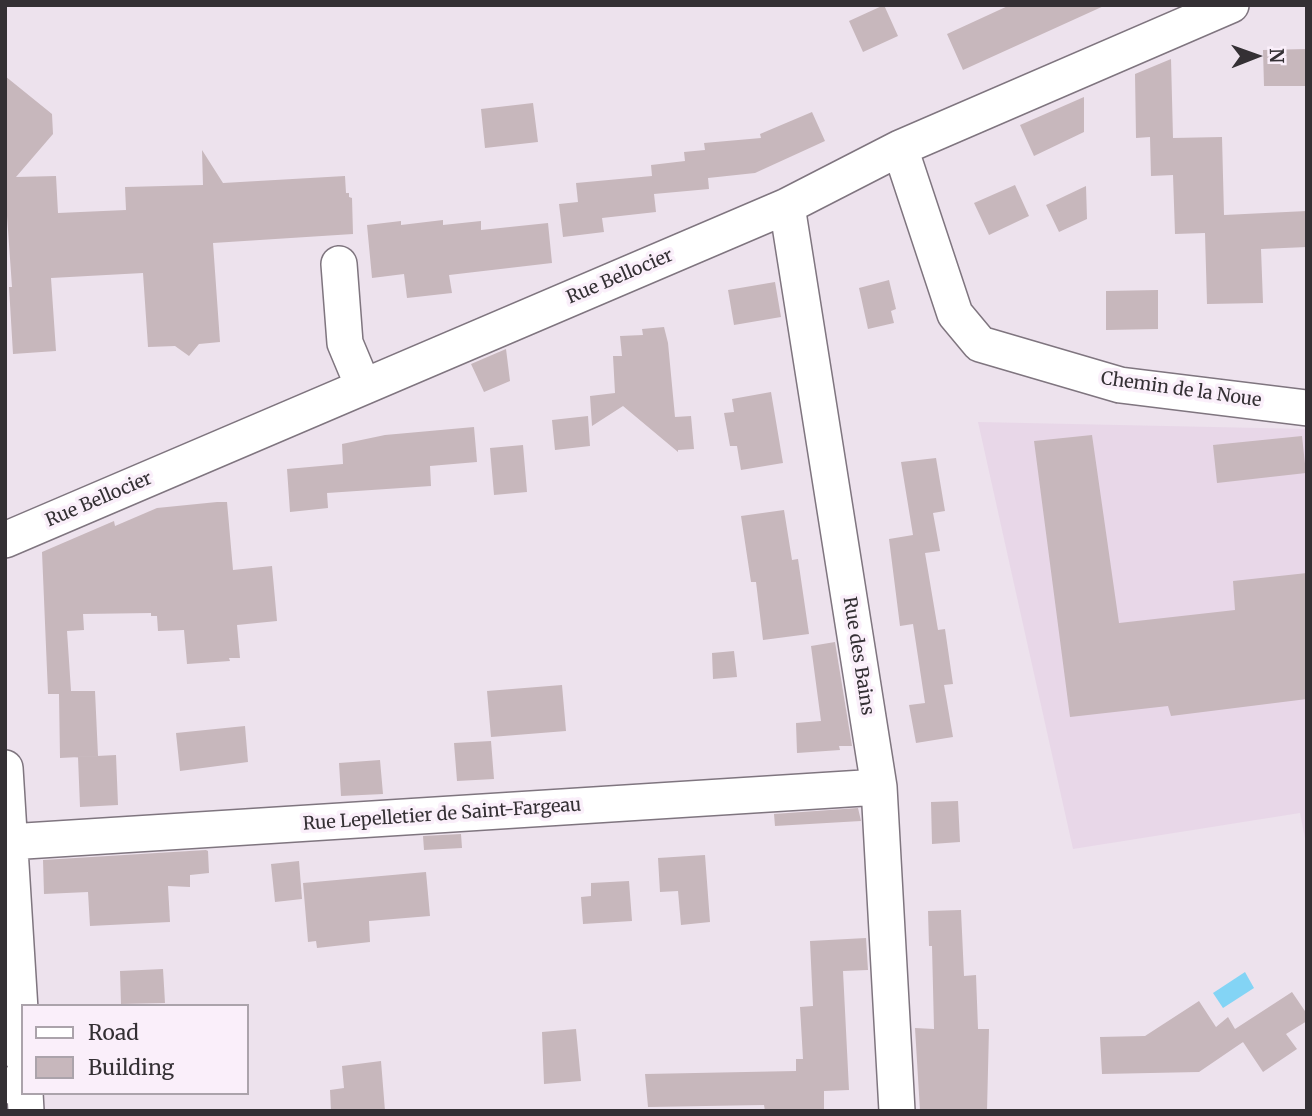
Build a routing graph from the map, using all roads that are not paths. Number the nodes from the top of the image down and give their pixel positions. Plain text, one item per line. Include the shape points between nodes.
1 (1231, 5) edge
2 (900, 148) junction
3 (787, 206) junction
4 (339, 264) dead end
5 (363, 386) junction
6 (1307, 408) edge
7 (5, 540) edge
8 (5, 768) edge
9 (879, 788) junction
10 (7, 844) edge
11 (21, 1031) edge
12 (897, 1111) edge

1 - 2 street, Rue Bellocier
2 - 3 street, Rue Bellocier
2 - 6 street, Chemin de la Noue via 955,313 980,344 1120,385
3 - 5 street, Rue Bellocier
3 - 9 street, Rue des Bains
4 - 5 street via 345,343
5 - 7 street, Rue Bellocier
8 - 10 street
9 - 10 street, Rue Lepelletier de Saint-Fargeau
9 - 12 street, Rue des Bains
10 - 11 street

